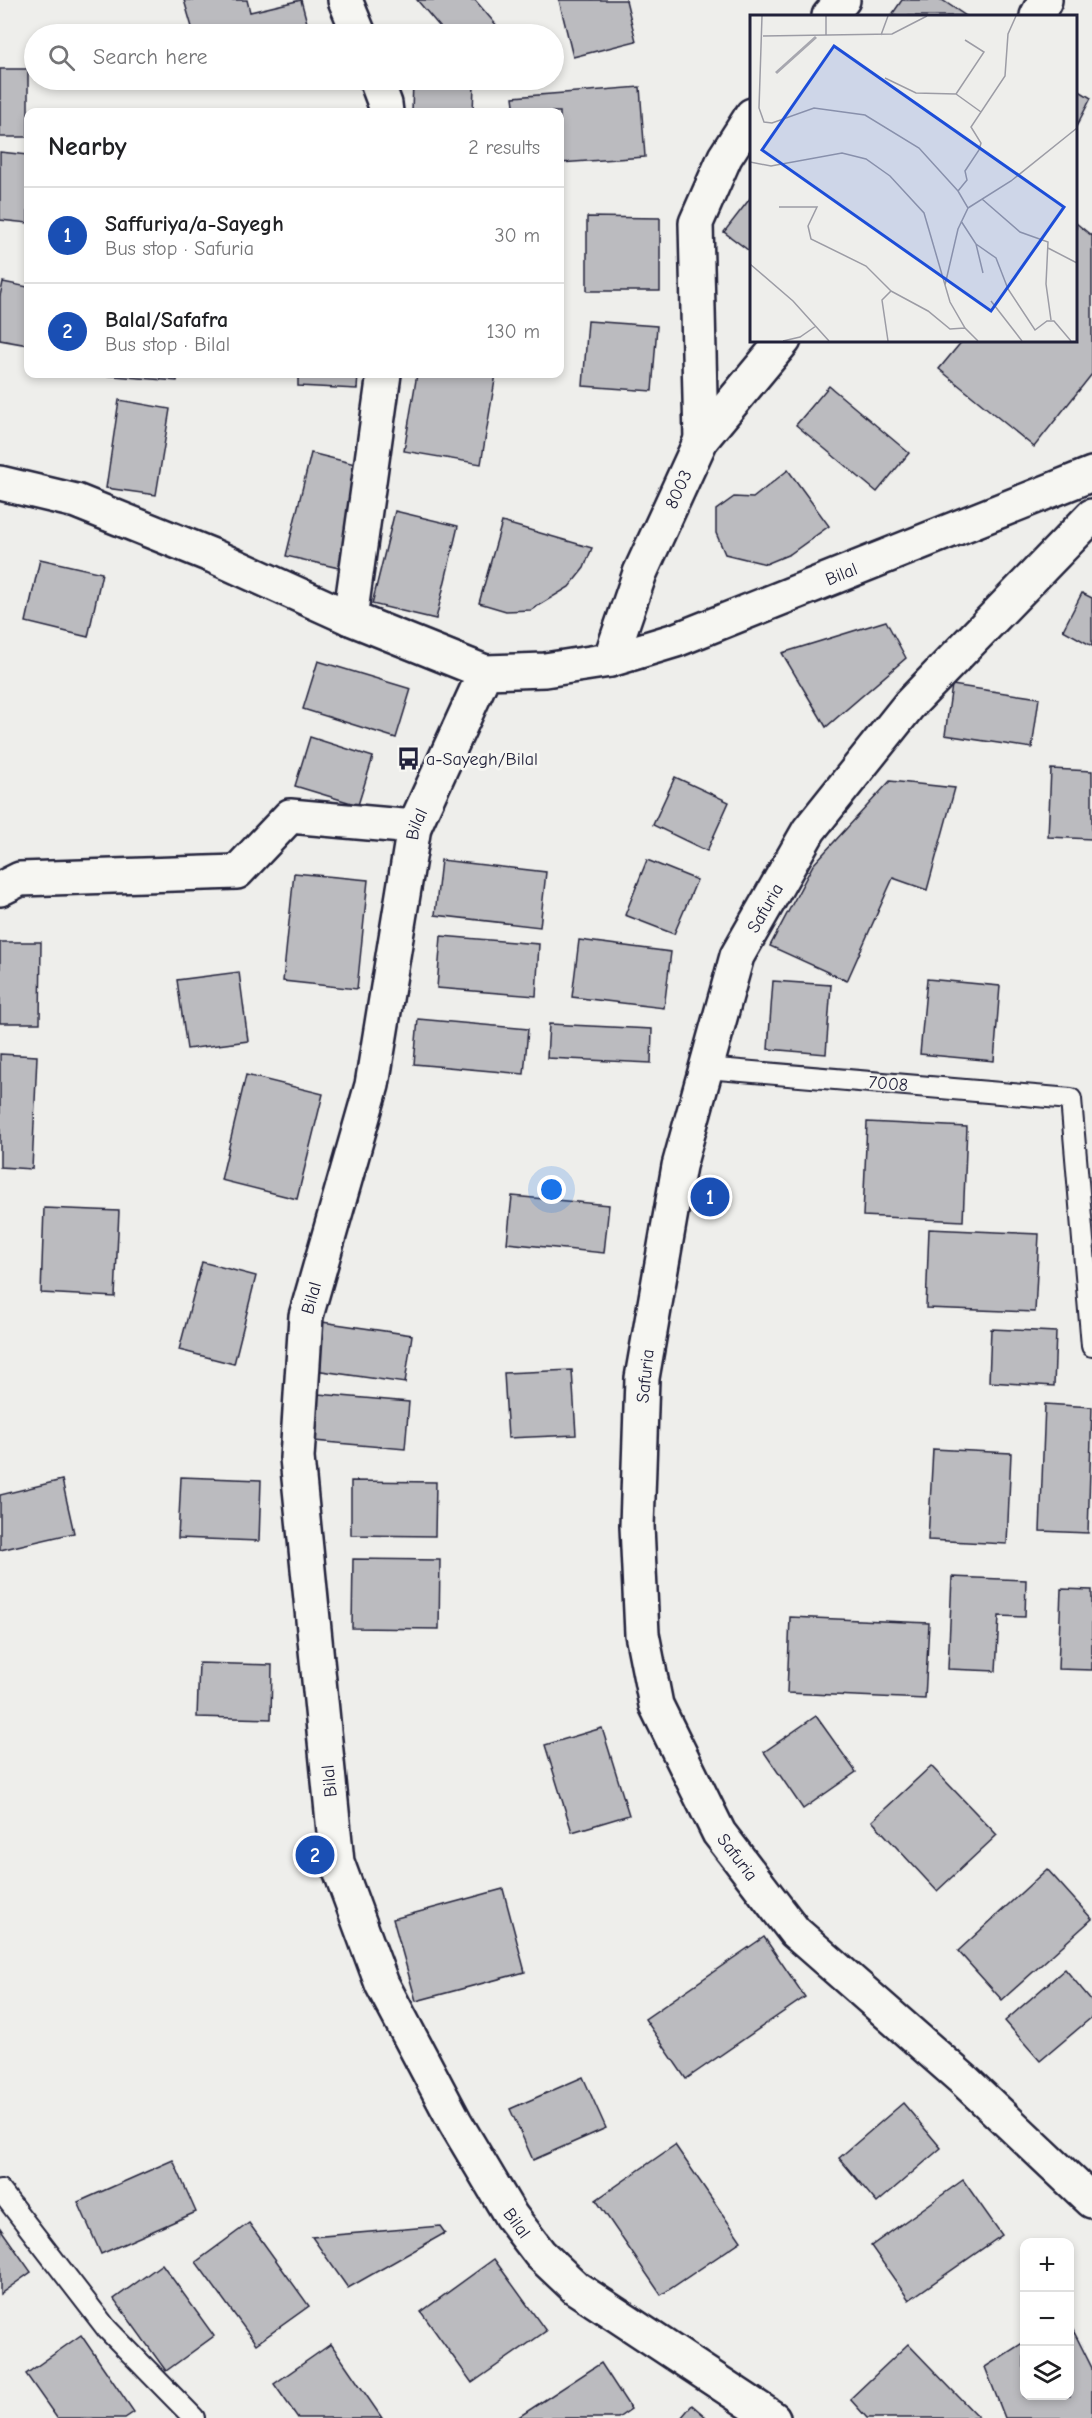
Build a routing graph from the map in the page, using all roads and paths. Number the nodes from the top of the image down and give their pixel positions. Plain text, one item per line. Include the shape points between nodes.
1 (345, 0) edge
2 (843, 0) edge
3 (1045, 0) edge
4 (830, 15) edge
5 (1038, 15) edge
6 (354, 24) edge
7 (380, 90) edge
8 (386, 108) edge
9 (750, 118) edge
10 (782, 342) edge
11 (383, 378) edge
12 (701, 440) junction
13 (1092, 474) edge
14 (0, 483) edge
15 (1092, 516) edge
16 (350, 618) junction
17 (610, 660) junction
18 (485, 672) junction
19 (414, 827) junction
20 (0, 889) edge
21 (706, 1068) junction
22 (1092, 1346) edge
23 (0, 2190) edge
24 (1092, 2201) edge
25 (194, 2418) edge
26 (773, 2418) edge

1 - 6 street
2 - 4 street
3 - 5 street
7 - 8 street
9 - 12 street via 725,157 696,223
10 - 12 street, 8003
11 - 16 street
12 - 17 street, 8003 via 640,573
13 - 17 street, Bilal via 676,640
14 - 16 street via 75,501 213,556
15 - 21 street, Safuria via 909,705 809,830 737,956
16 - 18 street
17 - 18 street, Bilal via 544,670
18 - 19 street, Bilal
19 - 20 street via 290,816 237,872 20,879
19 - 26 street, Bilal via 372,1085 306,1316 297,1458 337,1862 382,1984 454,2122 534,2247 576,2288
21 - 22 lane, 7008 via 1071,1099
21 - 24 street, Safuria via 679,1166 642,1378 637,1526 642,1634 656,1705 719,1833 795,1932 965,2081
23 - 25 lane via 107,2329

